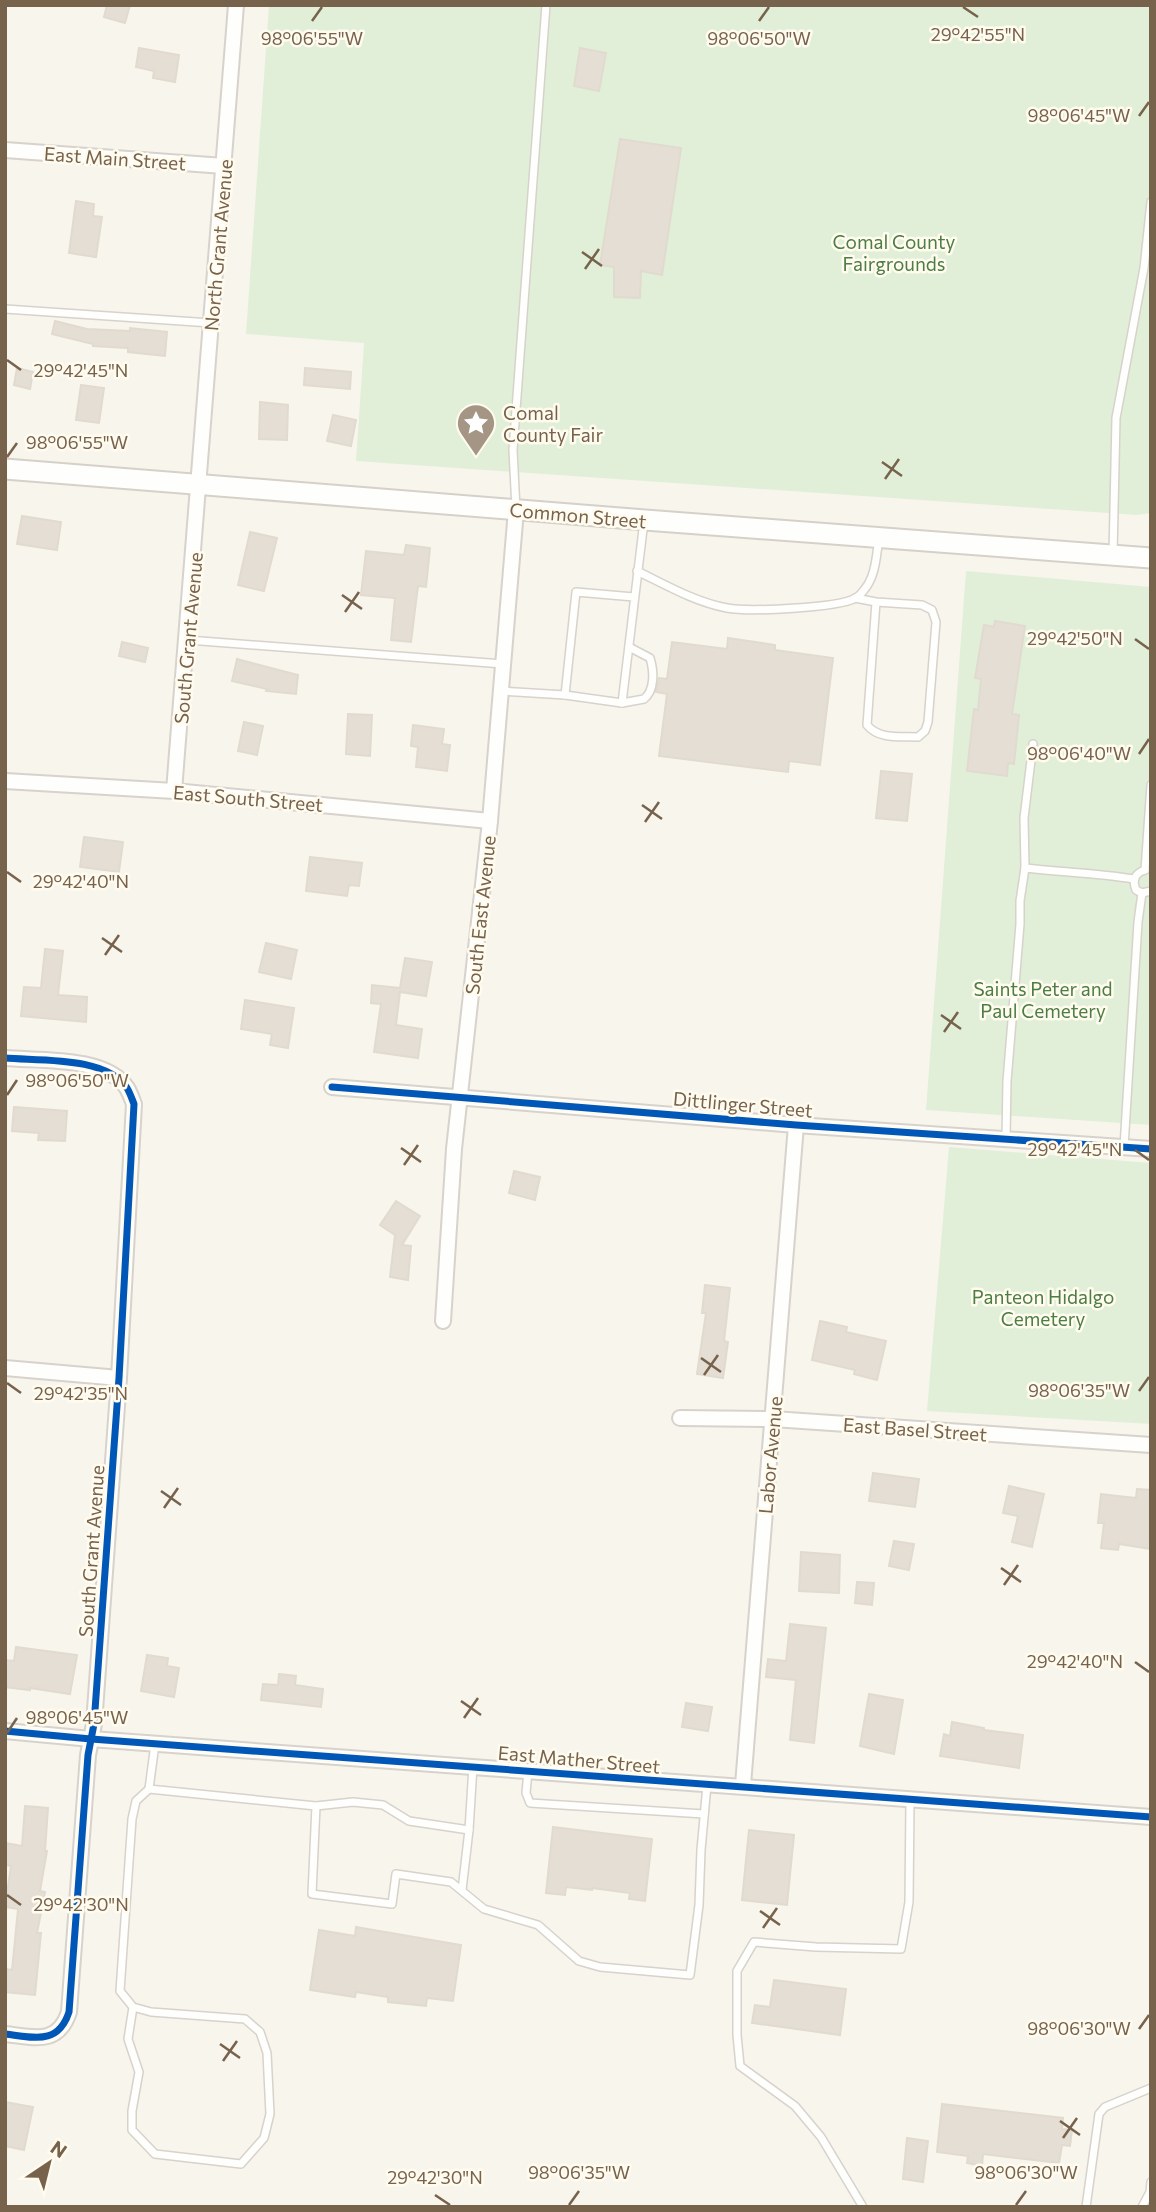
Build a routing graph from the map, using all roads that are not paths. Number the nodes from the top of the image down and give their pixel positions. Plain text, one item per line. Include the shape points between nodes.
1 (236, 5) edge
2 (546, 5) edge
3 (5, 150) edge
4 (225, 166) junction
5 (1151, 202) edge
6 (5, 309) edge
7 (211, 323) junction
8 (5, 469) edge
9 (201, 485) junction
10 (516, 510) junction
11 (645, 520) junction
12 (880, 538) junction
13 (1114, 556) junction
14 (1151, 558) edge
15 (637, 570) junction
16 (634, 597) junction
17 (855, 598) junction
18 (876, 603) junction
19 (187, 640) junction
20 (629, 648) junction
21 (504, 664) junction
22 (501, 691) junction
23 (565, 695) junction
24 (622, 703) junction
25 (1033, 744) dead end
26 (5, 781) edge
27 (1151, 785) edge
28 (174, 791) junction
29 (490, 821) junction
30 (1025, 868) junction
31 (1148, 872) edge
32 (1134, 879) junction
33 (1146, 892) edge
34 (5, 1058) edge
35 (332, 1087) dead end
36 (459, 1097) junction
37 (796, 1125) junction
38 (1006, 1139) junction
39 (1124, 1147) junction
40 (1151, 1149) edge
41 (443, 1321) dead end
42 (5, 1368) edge
43 (119, 1378) junction
44 (680, 1418) dead end
45 (773, 1419) junction
46 (1151, 1445) edge
47 (5, 1731) edge
48 (91, 1739) junction
49 (155, 1744) junction
50 (473, 1766) junction
51 (528, 1770) junction
52 (707, 1785) junction
53 (743, 1785) junction
54 (149, 1789) junction
55 (910, 1800) junction
56 (316, 1806) junction
57 (704, 1814) junction
58 (1151, 1817) edge
59 (469, 1830) junction
60 (462, 1890) junction
61 (133, 2007) junction
62 (5, 2034) edge
63 (1151, 2088) edge
64 (1151, 2182) edge
65 (863, 2207) edge
66 (1086, 2207) edge
67 (1142, 2207) edge

1 - 4 street, North Grant Avenue
2 - 10 lane via 513,450
3 - 4 street, East Main Street
4 - 7 street, North Grant Avenue
5 - 13 lane via 1144,268 1116,418
6 - 7 lane
7 - 9 street, North Grant Avenue
8 - 9 main road, Common Street
9 - 10 main road, Common Street
9 - 19 street, South Grant Avenue
10 - 11 main road, Common Street
10 - 21 street, South East Avenue
11 - 12 main road, Common Street
11 - 15 lane
12 - 13 main road, Common Street
12 - 17 lane via 873,576
13 - 14 main road, Common Street
15 - 16 lane
15 - 17 lane via 682,594 728,608 775,610
16 - 20 lane
16 - 23 lane via 576,592
17 - 18 lane
18 - 18 lane via 922,605 932,610 936,622 928,722 918,737 881,735 867,725
19 - 21 lane
19 - 28 street, South Grant Avenue
20 - 24 lane
20 - 24 lane via 650,658 652,691 644,699
21 - 22 street, South East Avenue
22 - 23 lane
22 - 29 street, South East Avenue
23 - 24 lane
25 - 30 lane via 1024,818
26 - 28 street, East South Street
27 - 31 lane
28 - 29 street, East South Street
29 - 36 street, South East Avenue
30 - 32 lane
30 - 38 lane
31 - 32 lane via 1140,872
32 - 33 lane via 1136,890
33 - 39 lane via 1138,922
34 - 43 street, South Grant Avenue via 102,1068 127,1088 134,1104
35 - 36 street, Dittlinger Street
36 - 37 street, Dittlinger Street
36 - 41 street, South East Avenue
37 - 38 street, Dittlinger Street
37 - 45 street, Labor Avenue
38 - 39 street, Dittlinger Street
39 - 40 street, Dittlinger Street
42 - 43 street
43 - 48 street, South Grant Avenue
44 - 45 street, East Basel Street
45 - 46 street, East Basel Street
45 - 53 street, Labor Avenue
47 - 48 street, East Mather Street
48 - 49 street, East Mather Street
48 - 62 street, South Grant Avenue via 69,2012 58,2031 41,2038
49 - 50 street, East Mather Street
49 - 54 lane
50 - 51 street, East Mather Street
50 - 59 lane
51 - 52 street, East Mather Street
51 - 57 lane via 530,1803
52 - 53 street, East Mather Street
52 - 57 lane
53 - 55 street, East Mather Street
54 - 56 lane
54 - 61 lane via 136,1801 132,1819 120,1991
55 - 58 street, East Mather Street
55 - 65 lane via 909,1902 901,1949 754,1942 737,1971 740,2066 795,2106 821,2137
56 - 59 lane via 383,1805 409,1821
56 - 60 lane via 312,1894 392,1904 396,1874 451,1882
57 - 60 lane via 690,1975 579,1961 538,1925 484,1909
59 - 60 lane
61 - 61 lane via 245,2019 260,2032 267,2053 271,2114 264,2138 241,2164 155,2154 132,2130 139,2072 128,2039
63 - 66 lane via 1105,2107 1099,2115
64 - 67 lane

